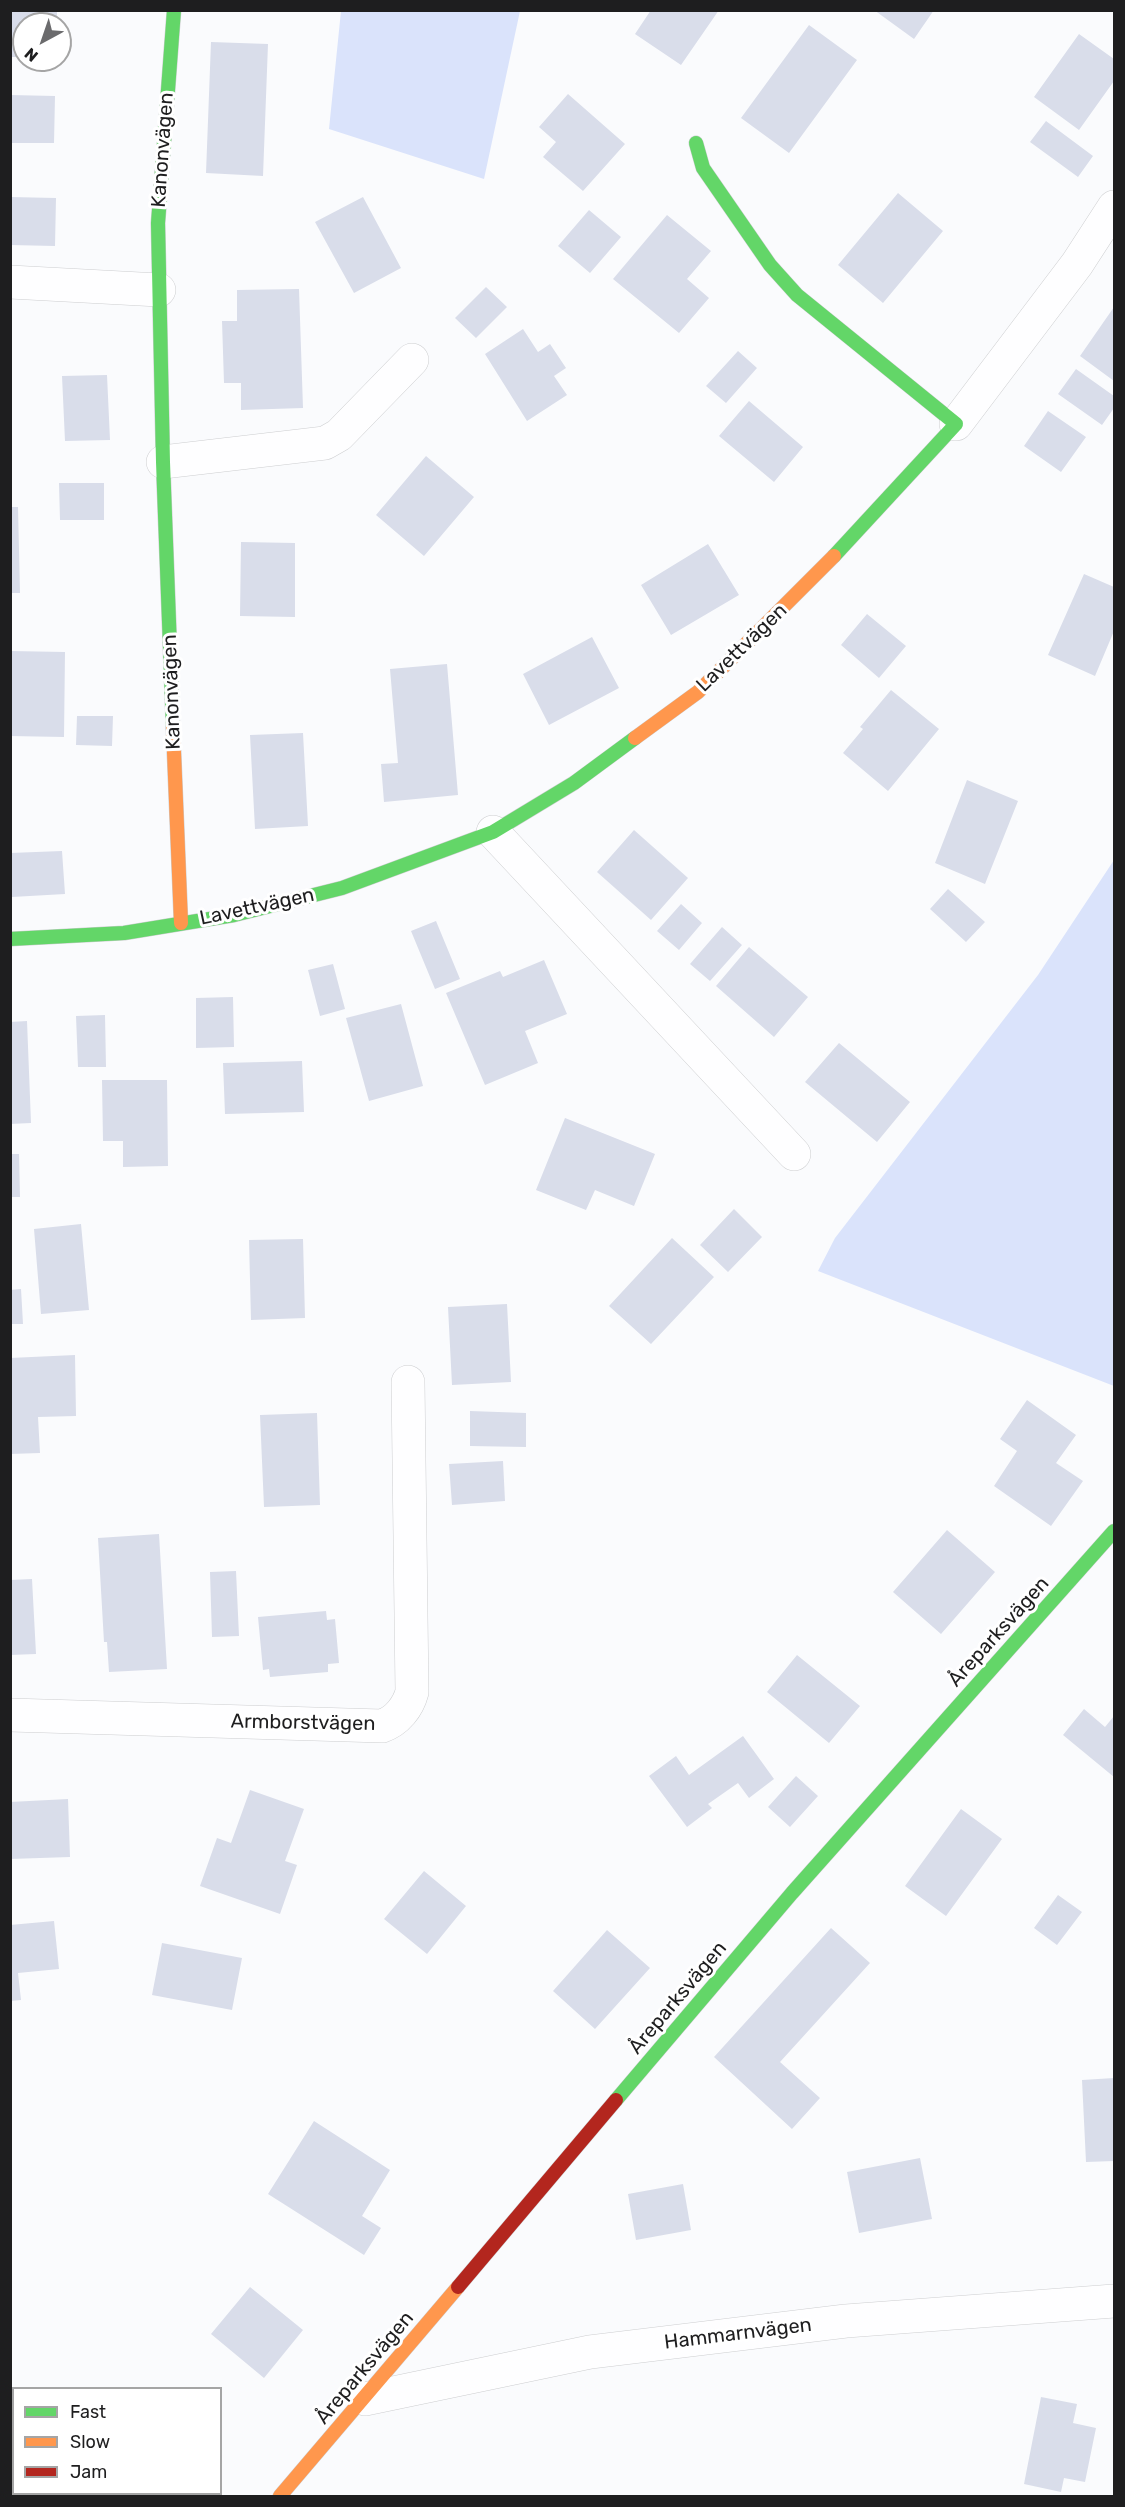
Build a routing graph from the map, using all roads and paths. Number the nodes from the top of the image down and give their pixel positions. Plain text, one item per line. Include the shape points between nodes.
1 (174, 10) edge
2 (696, 143) dead end
3 (1114, 207) edge
4 (10, 282) edge
5 (159, 290) junction
6 (412, 360) dead end
7 (956, 424) junction
8 (163, 462) junction
9 (493, 832) junction
10 (181, 922) junction
11 (10, 939) edge
12 (794, 1154) dead end
13 (408, 1382) dead end
14 (1114, 1531) edge
15 (10, 1715) edge
16 (1114, 2301) edge
17 (365, 2399) junction
18 (280, 2496) edge

1 - 5 street, Kanonvägen via 158,223
2 - 7 street via 703,168 770,265 797,295
3 - 7 street, Lavettvägen via 1077,264
4 - 5 street
5 - 8 street, Kanonvägen
6 - 8 street via 339,435 326,443
7 - 9 street, Lavettvägen via 805,587 698,692 574,783
8 - 10 street, Kanonvägen
9 - 10 street, Lavettvägen via 342,888 234,915
9 - 12 street
10 - 11 street, Lavettvägen via 124,933
13 - 15 street, Armborstvägen via 412,1692 391,1723 382,1726
14 - 17 street, Åreparksvägen via 792,1893
16 - 17 street, Hammarnvägen via 846,2321 590,2352
17 - 18 street, Åreparksvägen

